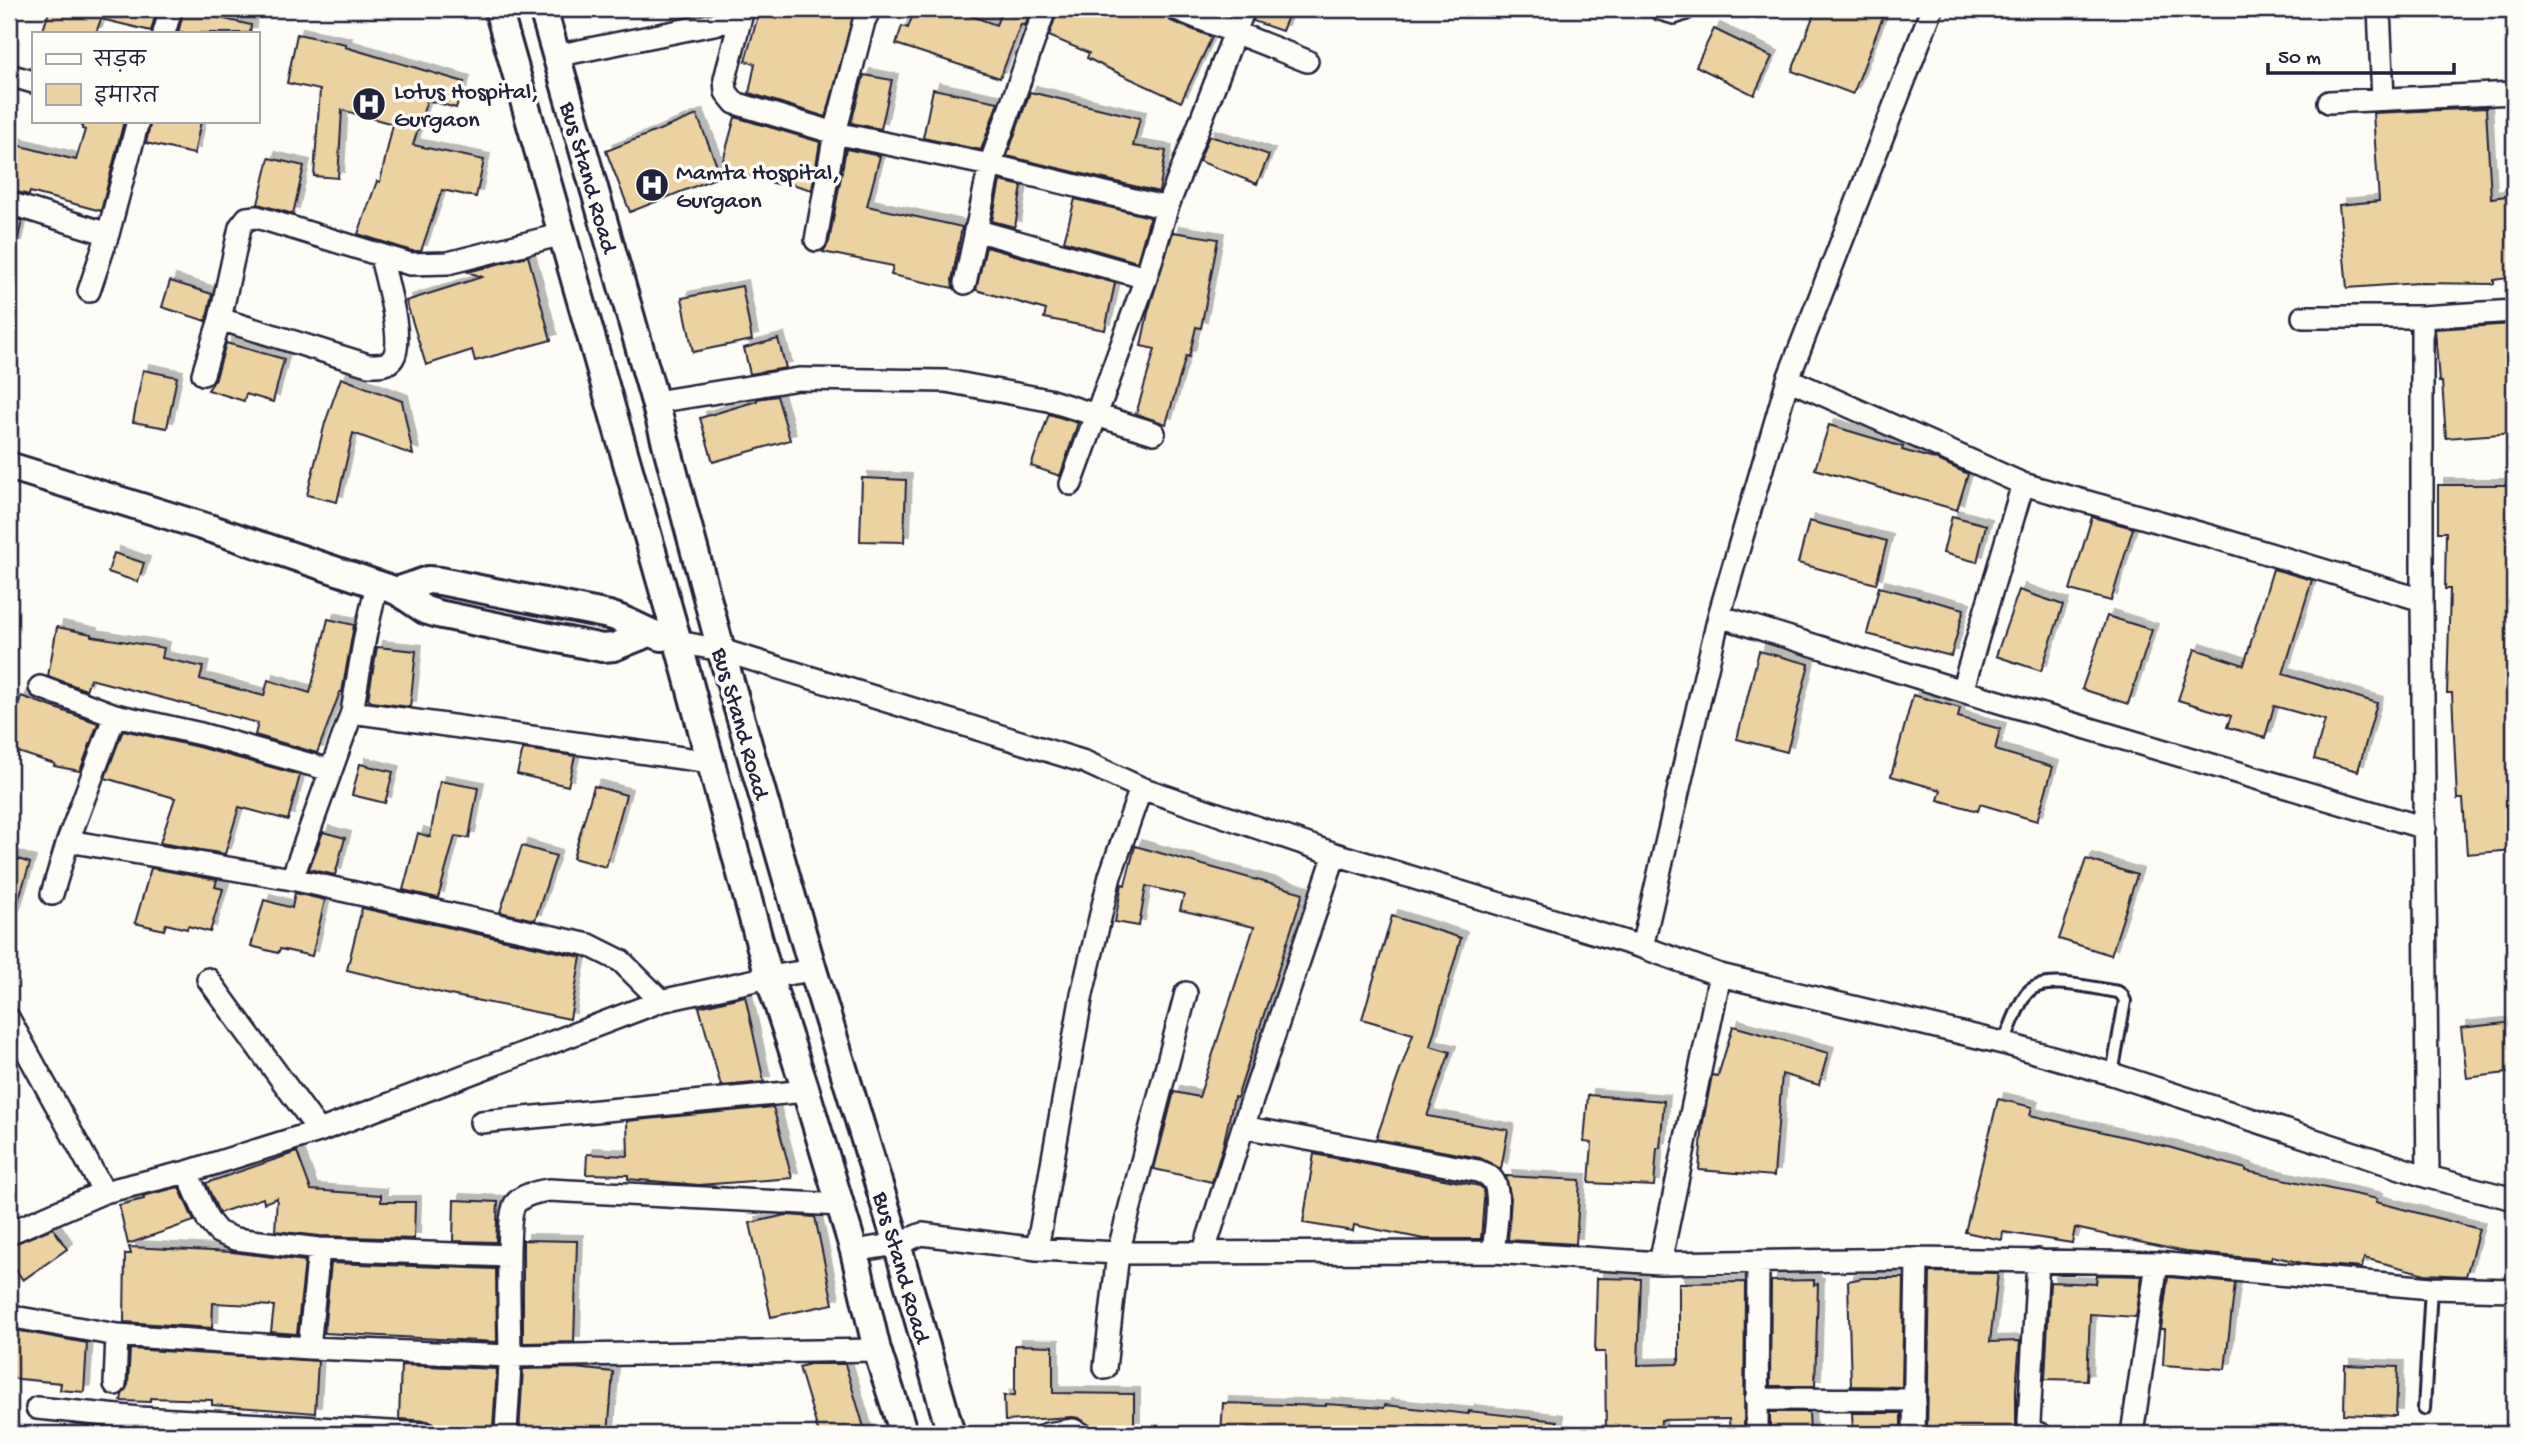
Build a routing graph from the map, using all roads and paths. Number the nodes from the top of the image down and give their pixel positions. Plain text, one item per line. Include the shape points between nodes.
1 (171, 9) edge
2 (498, 9) edge
3 (543, 9) edge
4 (870, 9) edge
5 (1045, 9) edge
6 (1176, 9) edge
7 (1244, 9) edge
8 (1660, 9) edge
9 (1685, 9) edge
10 (1932, 9) edge
11 (2379, 9) edge
12 (741, 14) edge
13 (1234, 31) junction
14 (164, 32) edge
15 (555, 56) junction
16 (1307, 61) dead end
17 (9, 75) edge
18 (32, 82) edge
19 (2514, 93) edge
20 (2383, 99) junction
21 (2329, 102) dead end
22 (138, 122) edge
23 (835, 133) junction
24 (990, 165) junction
25 (9, 203) edge
26 (1167, 208) junction
27 (975, 230) junction
28 (108, 234) junction
29 (563, 234) junction
30 (816, 240) dead end
31 (381, 256) junction
32 (1146, 278) junction
33 (965, 283) dead end
34 (89, 291) dead end
35 (2514, 311) edge
36 (2304, 317) dead end
37 (2422, 317) junction
38 (220, 319) junction
39 (203, 374) dead end
40 (1788, 379) junction
41 (655, 402) junction
42 (1095, 415) junction
43 (1154, 433) dead end
44 (9, 466) edge
45 (1071, 484) dead end
46 (2023, 484) junction
47 (387, 587) junction
48 (2422, 600) junction
49 (1719, 616) junction
50 (678, 642) junction
51 (721, 650) junction
52 (40, 687) dead end
53 (1962, 691) junction
54 (352, 712) junction
55 (115, 715) junction
56 (711, 762) junction
57 (330, 770) junction
58 (1141, 788) junction
59 (2425, 828) junction
60 (68, 841) junction
61 (1335, 854) junction
62 (292, 879) junction
63 (52, 894) dead end
64 (1642, 947) junction
65 (813, 970) junction
66 (1720, 975) junction
67 (769, 977) junction
68 (208, 979) dead end
69 (1186, 993) dead end
70 (661, 1001) junction
71 (9, 1019) edge
72 (2003, 1043) junction
73 (2112, 1074) junction
74 (806, 1091) junction
75 (481, 1122) dead end
76 (1243, 1127) junction
77 (319, 1131) junction
78 (187, 1171) junction
79 (2428, 1177) junction
80 (104, 1192) junction
81 (2514, 1199) edge
82 (840, 1205) junction
83 (9, 1233) edge
84 (897, 1244) junction
85 (319, 1249) junction
86 (1037, 1249) junction
87 (854, 1251) junction
88 (1204, 1251) junction
89 (1493, 1252) junction
90 (1118, 1253) junction
91 (509, 1256) junction
92 (1917, 1259) junction
93 (2038, 1260) junction
94 (1660, 1263) junction
95 (1758, 1263) junction
96 (2157, 1263) junction
97 (2431, 1288) junction
98 (2514, 1290) edge
99 (9, 1313) edge
100 (117, 1335) junction
101 (309, 1348) junction
102 (877, 1350) junction
103 (510, 1356) junction
104 (1105, 1368) dead end
105 (115, 1384) dead end
106 (1756, 1399) junction
107 (1915, 1400) junction
108 (37, 1408) dead end
109 (2424, 1409) dead end
110 (427, 1434) edge
111 (506, 1434) edge
112 (904, 1434) edge
113 (951, 1434) edge
114 (1047, 1434) edge
115 (1081, 1434) edge
116 (1757, 1434) edge
117 (1914, 1434) edge
118 (2039, 1434) edge
119 (2132, 1434) edge

1 - 14 street
2 - 29 street, Bus Stand Road
3 - 15 street, Bus Stand Road
4 - 23 street
5 - 24 street
6 - 13 street
7 - 13 street
8 - 9 street via 1674,13
10 - 40 street
11 - 20 street
12 - 15 street
12 - 23 street via 726,92 735,103
13 - 16 street
13 - 26 street
15 - 41 street, Bus Stand Road
17 - 18 street
19 - 20 street
20 - 21 street
22 - 28 street
23 - 24 street
23 - 30 street
24 - 26 street
24 - 27 street
25 - 28 street
26 - 32 street
27 - 32 street
27 - 33 street
28 - 34 street
29 - 31 street via 448,263 410,264
29 - 50 street, Bus Stand Road
31 - 38 street via 257,217 247,218 240,227
31 - 38 street via 398,340 393,358 385,364 368,365
32 - 42 street
35 - 37 street
36 - 37 street
37 - 48 street
38 - 39 street
40 - 46 street
40 - 49 street
41 - 42 street via 799,379 946,380 1048,400
41 - 51 street, Bus Stand Road
42 - 43 street
42 - 45 street
44 - 47 street
46 - 48 street
46 - 53 street
47 - 50 street via 438,614 602,648 649,633
47 - 54 street via 365,637
48 - 59 street
49 - 53 street
49 - 64 street
50 - 51 street
50 - 56 street, Bus Stand Road
51 - 58 street via 1084,762
51 - 65 street, Bus Stand Road
52 - 55 street
53 - 59 street
54 - 56 street
54 - 57 street
55 - 57 street
55 - 60 street
56 - 67 street, Bus Stand Road
57 - 62 street
58 - 61 street
58 - 86 street via 1110,876 1082,994
59 - 79 street
60 - 62 street
60 - 63 street
61 - 64 street
61 - 76 street
62 - 70 street via 589,945 621,961
64 - 66 street
65 - 67 street
65 - 84 street, Bus Stand Road
66 - 72 street
66 - 94 street
67 - 70 street
67 - 74 street, Bus Stand Road
68 - 77 street
69 - 90 street
70 - 77 street
71 - 80 street
72 - 73 street
72 - 73 lane via 2027,994 2037,985 2048,982 2118,992 2125,1001
73 - 79 street
74 - 75 street
74 - 82 street, Bus Stand Road
76 - 88 street
76 - 89 street via 1489,1176 1496,1185 1497,1200
77 - 78 street
78 - 80 street
78 - 85 street via 218,1232 234,1239
79 - 81 street
80 - 83 street
82 - 87 street, Bus Stand Road
82 - 91 street via 549,1190 525,1195 515,1204
84 - 86 street via 922,1234
84 - 87 street
84 - 113 street, Bus Stand Road
85 - 91 street
85 - 101 street
86 - 90 street
87 - 102 street, Bus Stand Road
88 - 89 street
88 - 90 street
89 - 94 street
90 - 104 street
91 - 103 street
92 - 93 street
92 - 95 street
92 - 107 street
93 - 96 street
93 - 118 street via 2029,1422 2031,1432
94 - 95 street
95 - 106 street
96 - 97 street
96 - 119 street
97 - 98 street
97 - 109 lane
99 - 100 street
100 - 101 street
100 - 105 street
101 - 103 street
102 - 103 street
102 - 112 street, Bus Stand Road
103 - 111 street
106 - 107 street
106 - 116 street
107 - 117 street
108 - 110 street
114 - 115 street via 1073,1430

